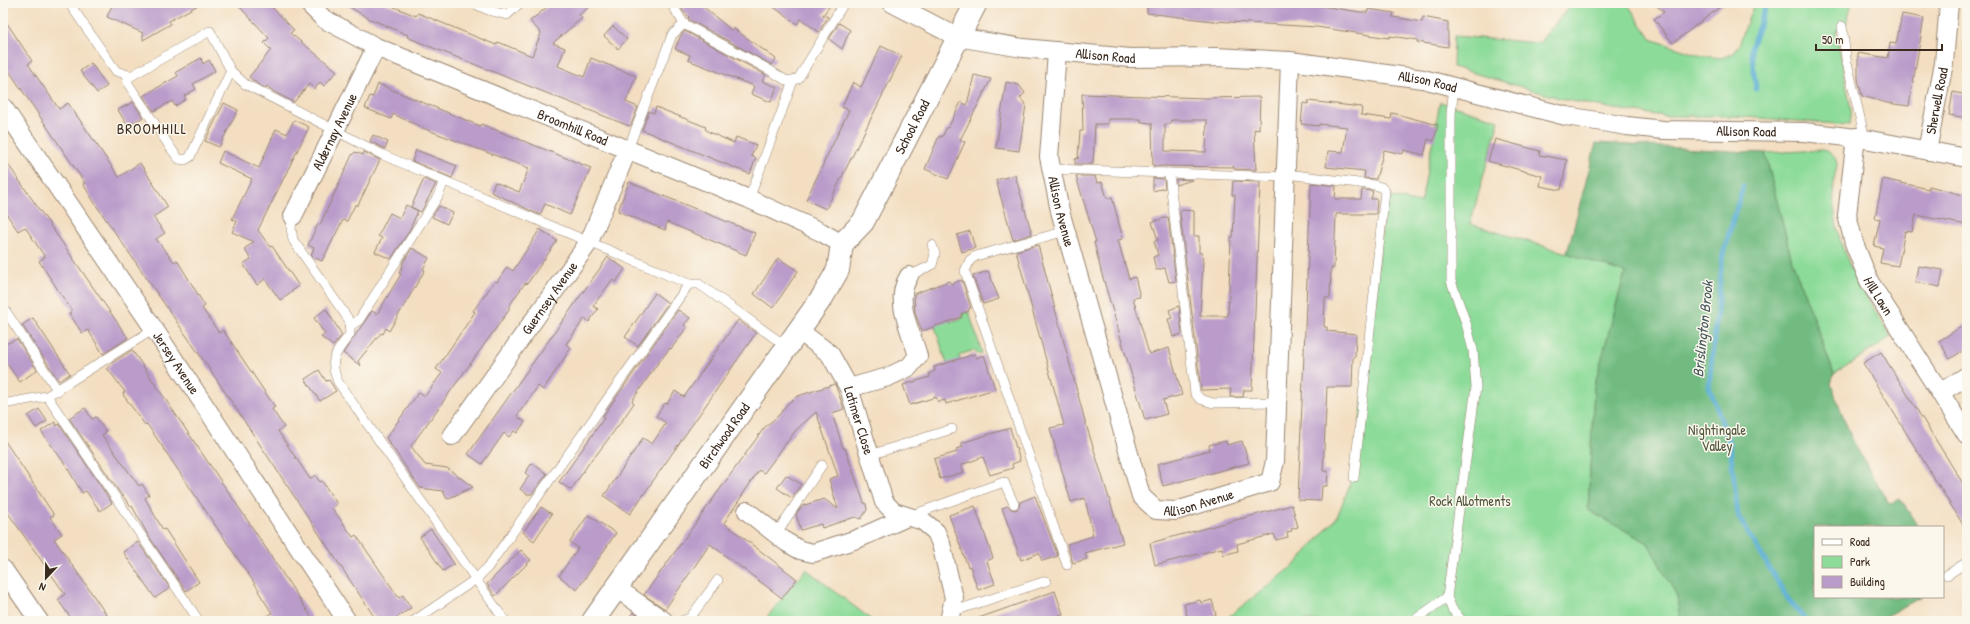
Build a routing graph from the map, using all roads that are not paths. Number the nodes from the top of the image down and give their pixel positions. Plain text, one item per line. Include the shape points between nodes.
1 (70, 3) edge
2 (308, 3) edge
3 (473, 3) edge
4 (520, 3) edge
5 (671, 3) edge
6 (844, 3) edge
7 (892, 3) edge
8 (976, 3) edge
9 (1949, 3) edge
10 (684, 24) junction
11 (1842, 26) dead end
12 (957, 37) junction
13 (376, 47) junction
14 (1057, 52) junction
15 (1290, 61) junction
16 (231, 71) junction
17 (126, 76) junction
18 (793, 81) junction
19 (1454, 86) junction
20 (3, 107) edge
21 (335, 132) junction
22 (1860, 138) junction
23 (628, 149) junction
24 (1927, 151) junction
25 (1967, 158) edge
26 (1052, 169) junction
27 (1169, 173) junction
28 (1287, 176) junction
29 (444, 181) junction
30 (749, 199) junction
31 (293, 216) joint
32 (1066, 231) junction
33 (589, 242) junction
34 (842, 244) junction
35 (932, 245) dead end
36 (909, 276) joint
37 (689, 284) junction
38 (3, 307) edge
39 (349, 327) junction
40 (154, 329) junction
41 (792, 339) junction
42 (1967, 376) edge
43 (849, 388) junction
44 (58, 391) junction
45 (1941, 392) junction
46 (47, 396) junction
47 (1277, 402) junction
48 (3, 404) edge
49 (952, 429) dead end
50 (1967, 435) edge
51 (452, 436) dead end
52 (870, 455) junction
53 (822, 465) dead end
54 (1354, 478) dead end
55 (1014, 504) dead end
56 (747, 511) dead end
57 (907, 517) junction
58 (776, 534) junction
59 (1967, 562) edge
60 (1067, 565) dead end
61 (3, 569) edge
62 (1947, 575) dead end
63 (476, 579) junction
64 (718, 580) dead end
65 (1046, 581) dead end
66 (616, 588) junction
67 (1447, 597) junction
68 (950, 616) edge
69 (39, 621) edge
70 (199, 621) edge
71 (347, 621) edge
72 (414, 621) edge
73 (506, 621) edge
74 (594, 621) edge
75 (664, 621) edge
76 (682, 621) edge
77 (1413, 621) edge
78 (1462, 621) edge

1 - 17 lane via 116,72
2 - 13 street, Broomhill Road via 324,19
3 - 4 lane via 507,15
5 - 10 lane
6 - 18 lane via 802,74 798,80
7 - 12 street, Allison Road
8 - 12 street, School Road
9 - 24 street, Sherwell Road via 1944,63
10 - 18 lane via 787,81
10 - 23 lane via 672,35
11 - 22 lane
12 - 14 street, Allison Road
12 - 34 street, School Road via 863,222
13 - 21 street, Aldernay Avenue
13 - 23 street, Broomhill Road
14 - 15 street, Allison Road via 1130,58 1216,57
14 - 26 street, Allison Avenue via 1049,157
15 - 19 street, Allison Road via 1391,74
15 - 28 street, Allison Avenue
16 - 17 lane via 210,31 131,76
16 - 17 lane via 190,157 185,160 179,159 172,150 129,85
16 - 21 lane via 245,84
18 - 30 lane
19 - 22 street, Allison Road via 1566,116 1627,126 1663,130 1804,132
19 - 67 lane via 1451,114 1451,281 1473,350 1476,387
20 - 40 street, Jersey Avenue
21 - 29 lane
21 - 31 street, Aldernay Avenue
22 - 24 street, Allison Road
22 - 45 street, Hill Lawn via 1847,215 1854,243 1869,281
23 - 30 street, Broomhill Road
23 - 33 street, Guernsey Avenue
24 - 25 street, Allison Road
26 - 27 lane
26 - 32 street, Allison Avenue
27 - 28 lane
27 - 47 lane via 1195,393 1200,399 1213,403
28 - 47 street, Allison Avenue
28 - 54 lane via 1374,185 1385,191
29 - 33 lane
29 - 39 lane via 438,196 359,320
30 - 34 street, Broomhill Road
31 - 39 lane via 293,240 349,320
32 - 47 street, Allison Avenue via 1141,496 1156,510 1176,511 1270,482 1275,462
32 - 60 lane via 976,256 970,260 966,272
33 - 37 lane
33 - 51 street, Guernsey Avenue
34 - 41 street, Birchwood Road via 838,270
35 - 36 lane via 935,254 932,265
36 - 43 street via 903,285 902,306 918,356 909,367 888,377
37 - 41 lane via 699,284
37 - 63 lane via 488,567
38 - 44 lane
39 - 63 lane via 350,334 336,353 332,368 338,382
40 - 44 lane
40 - 71 street, Jersey Avenue
41 - 43 street, Latimer Close via 830,354
41 - 66 street, Birchwood Road
42 - 45 street
43 - 52 street, Latimer Close
44 - 46 lane
45 - 50 street, Hill Lawn
46 - 48 lane
46 - 70 lane
49 - 52 lane
52 - 57 street, Latimer Close via 884,502 894,512
53 - 58 lane
55 - 57 lane via 1004,482
56 - 58 street
57 - 58 street via 856,539 813,553 800,550
57 - 68 street, Latimer Close via 923,521 936,532 954,598
59 - 62 lane
61 - 69 street
63 - 72 lane
63 - 73 lane
64 - 76 lane via 690,618
65 - 68 lane
66 - 74 street, Birchwood Road
66 - 75 street
67 - 77 lane
67 - 78 lane

